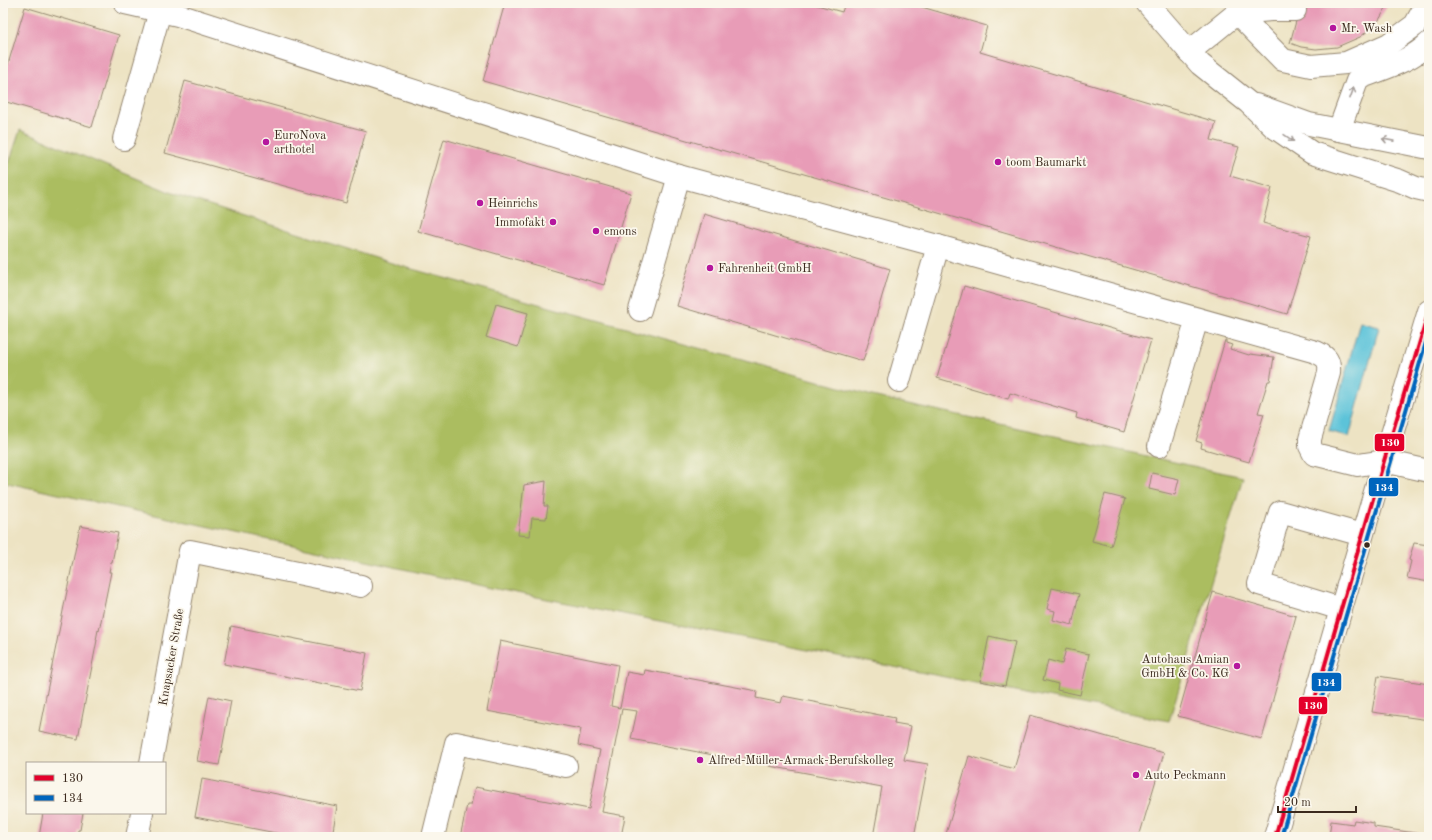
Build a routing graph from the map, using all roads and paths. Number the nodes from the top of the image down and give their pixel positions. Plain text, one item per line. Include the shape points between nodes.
1 (125, 3) edge
2 (1147, 3) edge
3 (1427, 3) edge
4 (1236, 6) edge
5 (172, 10) edge
6 (1295, 10) dead end
7 (1429, 43) edge
8 (1189, 52) junction
9 (1249, 103) junction
10 (1339, 130) junction
11 (124, 139) dead end
12 (1429, 148) edge
13 (679, 176) junction
14 (1429, 191) edge
15 (938, 246) junction
16 (640, 310) dead end
17 (1429, 311) edge
18 (1197, 319) junction
19 (898, 381) dead end
20 (1159, 446) dead end
21 (1384, 461) junction
22 (1429, 471) edge
23 (1362, 535) junction
24 (360, 586) dead end
25 (1341, 608) junction
26 (151, 762) edge
27 (566, 766) dead end
28 (142, 814) edge
29 (137, 837) edge
30 (433, 837) edge
31 (1275, 837) edge

1 - 5 street
2 - 8 street
3 - 4 street via 1415,25 1389,44 1346,63 1311,66 1283,60
4 - 6 street
4 - 8 street
5 - 11 street
5 - 13 street
10 -> 7 street via 1357,81 1411,57
8 - 9 street via 1200,64
9 - 10 street via 1309,124
9 -> 14 street via 1274,126 1312,153
12 -> 10 street
13 - 15 street
13 - 16 street
15 - 18 street
15 - 19 street
17 - 21 street
18 - 20 street
18 - 21 street via 1304,348 1324,356 1330,364 1310,439 1314,454 1358,465
21 - 22 street
21 - 23 street
23 - 25 street
23 - 25 street via 1280,512 1259,584
24 - 26 street, Knapsacker Straße via 190,551
25 - 31 street
27 - 30 street via 456,743
28 - 29 street

